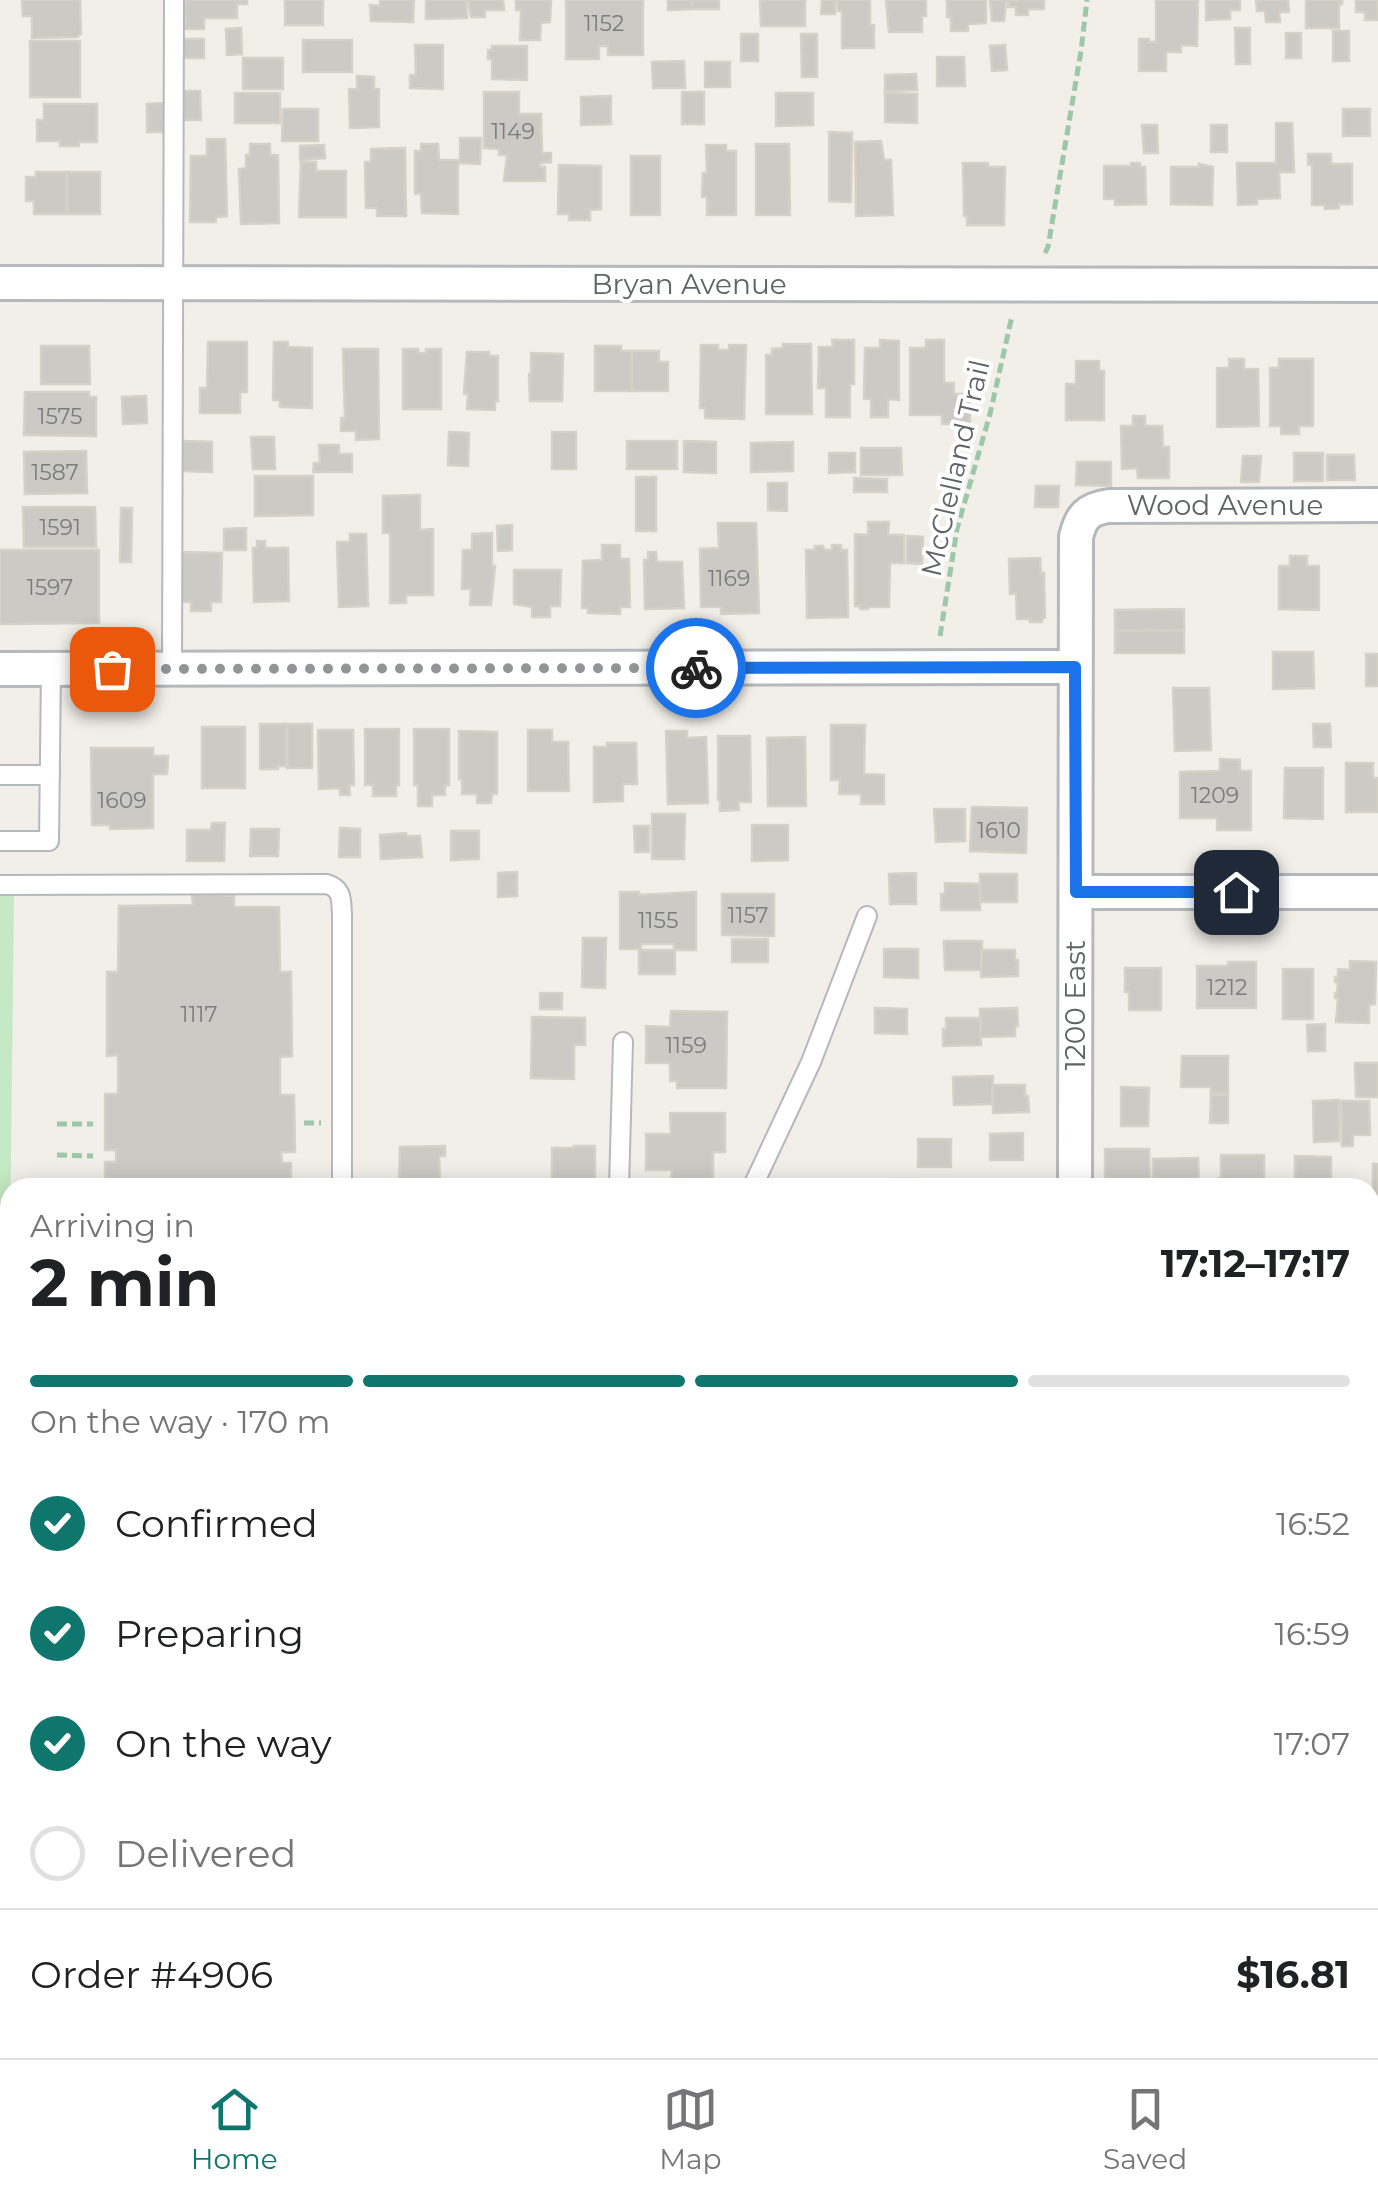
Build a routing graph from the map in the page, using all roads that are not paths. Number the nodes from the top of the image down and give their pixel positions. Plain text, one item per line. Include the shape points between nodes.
1 (174, 0) edge
2 (0, 284) edge
3 (174, 284) junction
4 (1378, 285) edge
5 (1378, 505) edge
6 (1080, 523) joint
7 (1075, 667) junction
8 (51, 669) junction
9 (172, 669) junction
10 (0, 670) edge
11 (0, 775) edge
12 (50, 775) junction
13 (0, 840) edge
14 (0, 886) edge
15 (1076, 892) junction
16 (1378, 892) edge
17 (867, 916) dead end
18 (623, 1042) dead end
19 (342, 1178) edge
20 (619, 1178) edge
21 (757, 1178) edge
22 (1075, 1178) edge

1 - 3 lane
2 - 3 street, Bryan Avenue
3 - 4 street, Bryan Avenue
3 - 9 lane
5 - 6 street, Wood Avenue via 1109,506 1084,514
6 - 7 street, 1200 East
7 - 9 street
7 - 15 street, 1200 East
8 - 9 street
8 - 10 street
8 - 12 lane
11 - 12 lane
12 - 13 lane via 49,841
14 - 19 lane via 335,887 342,915
15 - 16 street
15 - 22 street, 1200 East
17 - 21 lane via 811,1062
18 - 20 lane

